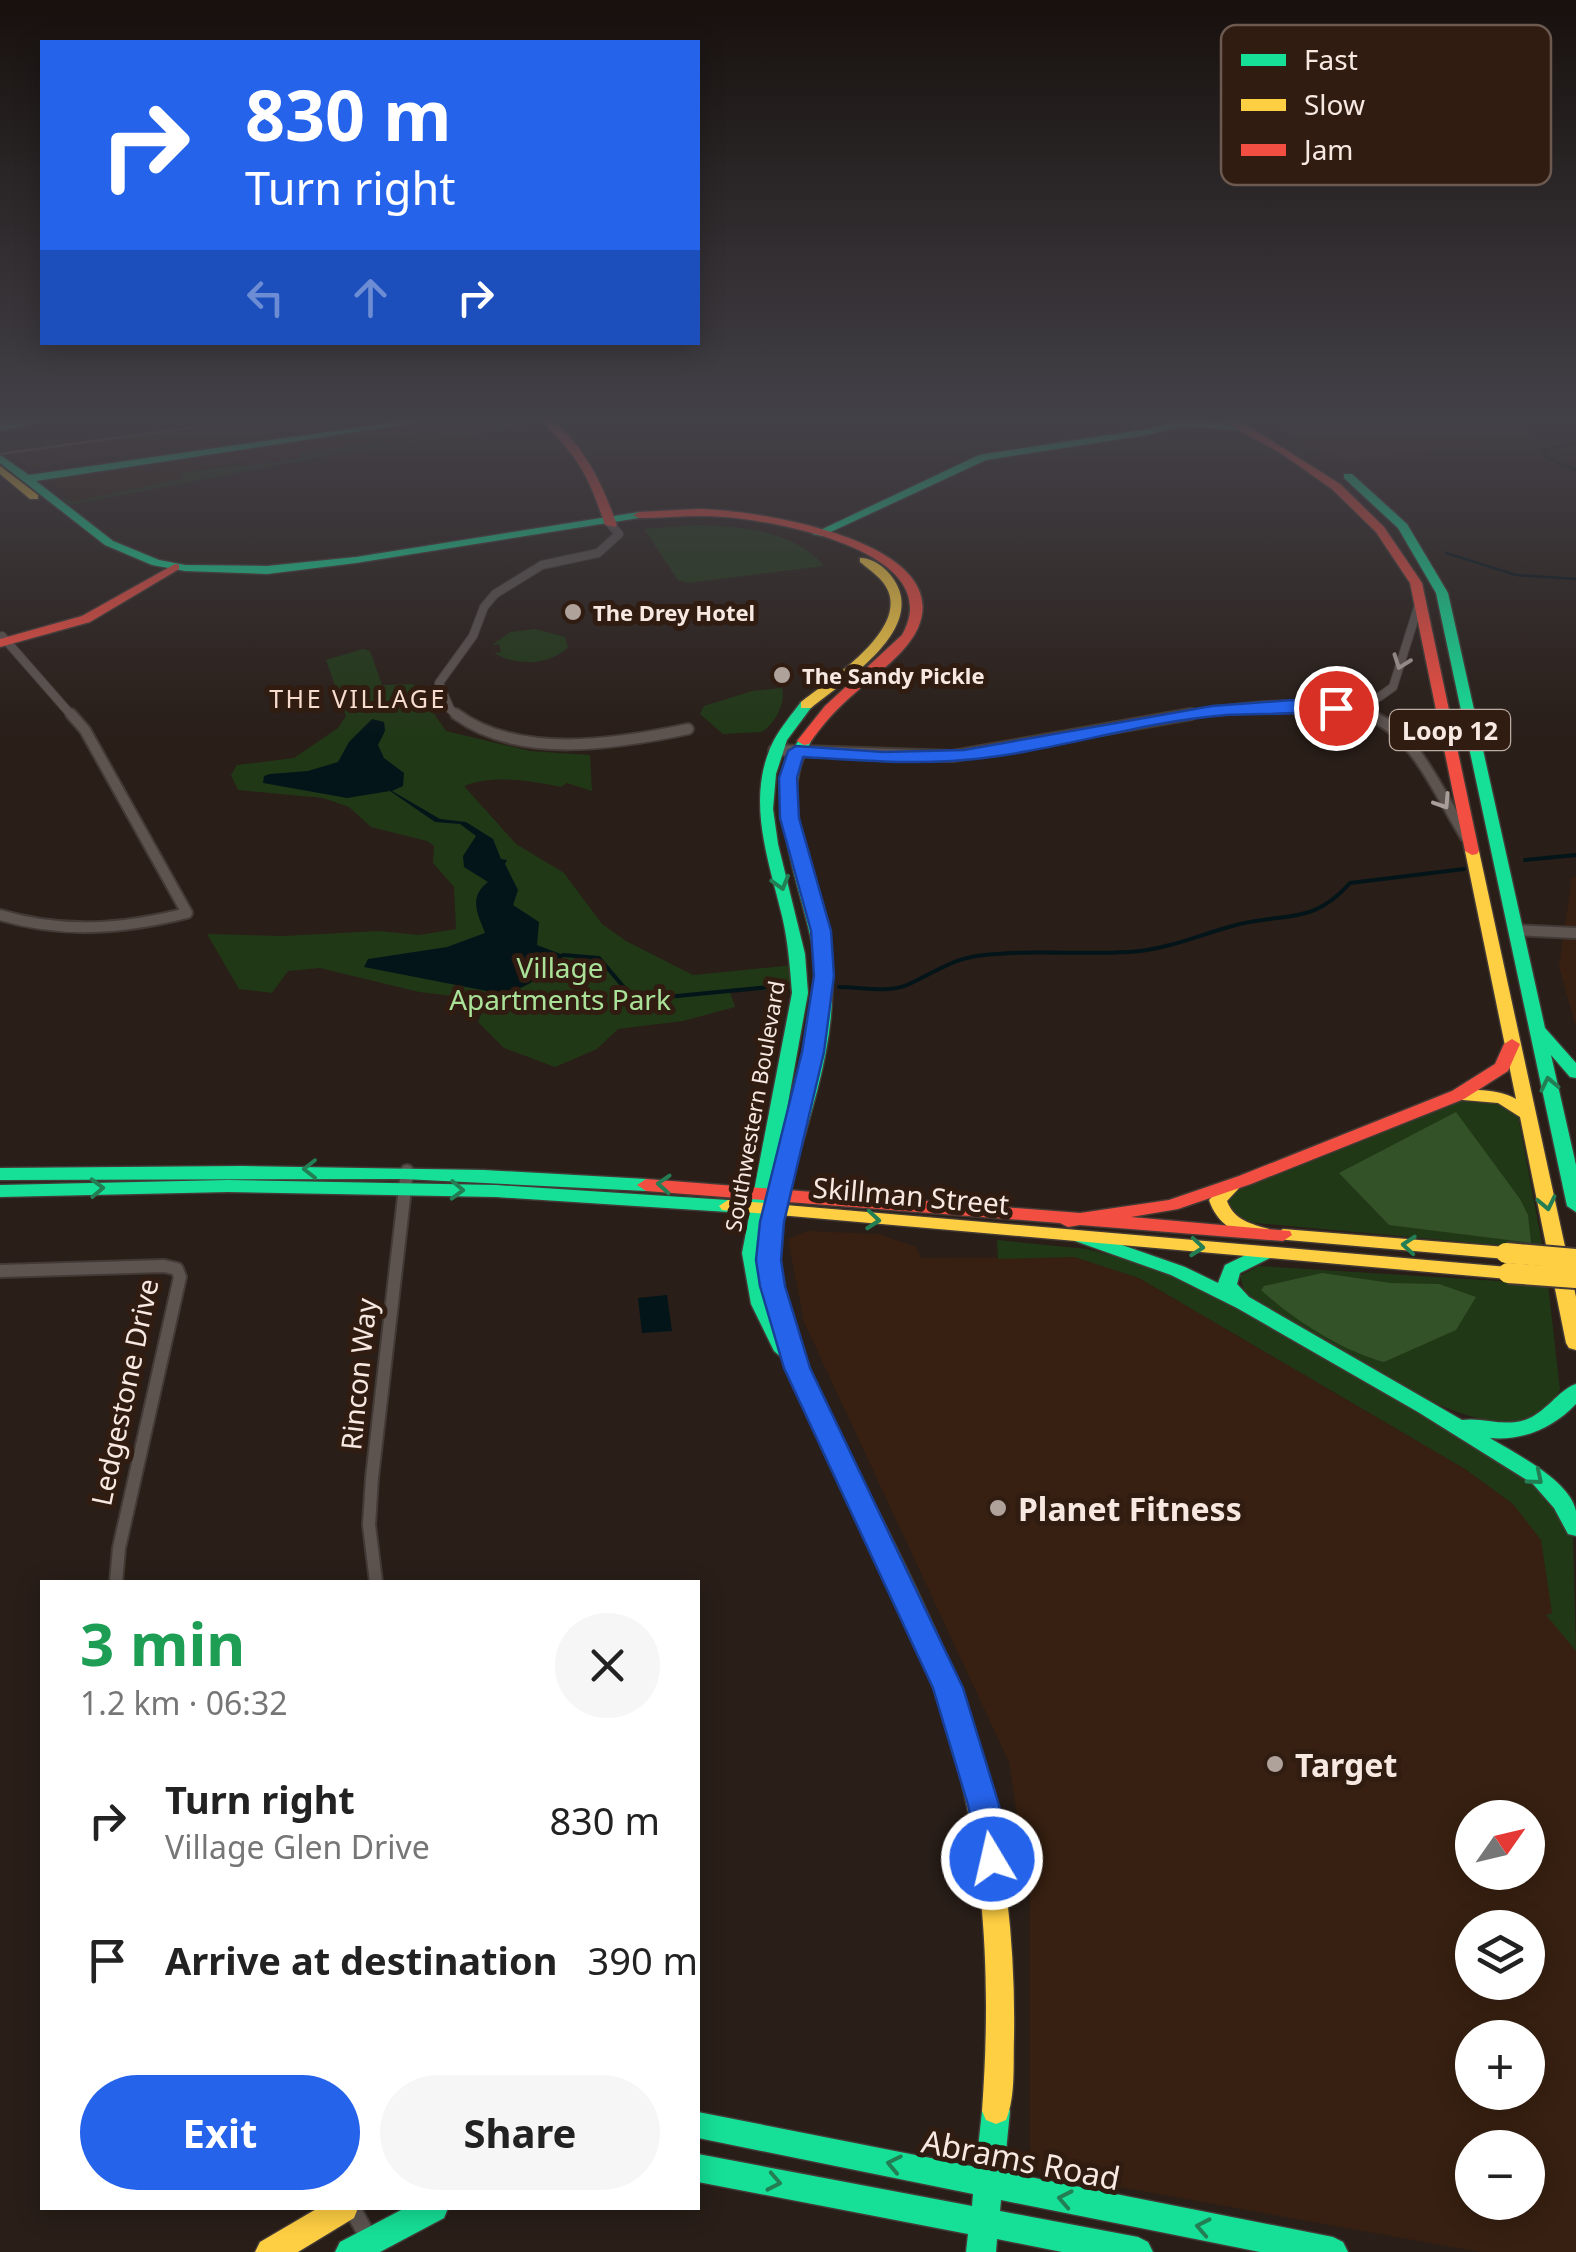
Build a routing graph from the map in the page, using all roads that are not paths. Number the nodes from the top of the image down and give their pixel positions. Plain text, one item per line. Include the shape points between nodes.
1 (69, 526) edge
2 (622, 526) edge
3 (771, 526) edge
4 (835, 526) edge
5 (1382, 526) edge
6 (1402, 526) edge
7 (612, 527) junction
8 (818, 534) junction
9 (164, 569) junction
10 (1424, 606) junction
11 (2, 639) edge
12 (1453, 645) junction
13 (1336, 708) junction
14 (688, 729) dead end
15 (774, 750) junction
16 (796, 751) junction
17 (1475, 850) junction
18 (1483, 892) junction
19 (0, 915) edge
20 (1516, 930) junction
21 (1576, 933) edge
22 (823, 955) junction
23 (800, 956) junction
24 (1538, 1030) junction
25 (1512, 1044) junction
26 (791, 1050) junction
27 (813, 1052) junction
28 (1576, 1073) edge
29 (1458, 1095) junction
30 (1530, 1116) junction
31 (405, 1179) junction
32 (1246, 1180) junction
33 (1, 1181) edge
34 (768, 1202) junction
35 (1576, 1206) edge
36 (981, 1221) junction
37 (1068, 1221) junction
38 (1262, 1233) junction
39 (1082, 1237) junction
40 (1265, 1252) junction
41 (1576, 1259) edge
42 (0, 1271) edge
43 (1576, 1278) edge
44 (1244, 1303) junction
45 (1576, 1343) edge
46 (1576, 1392) edge
47 (1425, 1406) junction
48 (1576, 1528) edge
49 (116, 1580) edge
50 (376, 1580) edge
51 (700, 2125) edge
52 (700, 2168) edge
53 (990, 2184) junction
54 (344, 2210) edge
55 (349, 2210) edge
56 (430, 2210) edge
57 (985, 2221) junction
58 (369, 2240) junction
59 (270, 2252) edge
60 (350, 2252) edge
61 (981, 2252) edge
62 (1138, 2252) edge
63 (1333, 2252) edge

1 - 9 main road, Southwestern Boulevard via 98,552
2 - 7 main road, Southwestern Boulevard
3 - 8 main road, Southwestern Boulevard
4 - 8 main road
5 - 10 main road, Loop 12
6 - 12 main road, Loop 12 via 1442,593
7 - 9 main road, Southwestern Boulevard via 242,579
7 - 14 street via 598,552 534,569 488,600 474,636 439,683 440,692 469,724 550,743 614,744
8 - 15 main road, Southwestern Boulevard via 882,572 898,608 877,648 804,708
8 - 16 main road, Southwestern Boulevard via 862,546 892,565 914,587 919,609 906,637 822,715
9 - 11 main road via 74,616
10 - 12 main road via 1442,640
10 -> 13 street via 1419,605 1393,688
10 - 17 main road, Loop 12
11 - 19 street via 85,730 187,912 91,931
12 - 20 main road, Loop 12
13 - 16 street via 1212,711 964,755
13 -> 17 street via 1374,715 1396,728
15 - 16 street
15 -> 23 main road, Southwestern Boulevard via 764,790 765,827
16 - 22 main road, Southwestern Boulevard via 788,778 790,818
17 - 18 main road, Loop 12
18 - 20 main road via 1494,900 1499,922
18 - 25 main road, Loop 12
20 - 21 street
20 - 24 main road, Loop 12
22 - 23 main road
22 - 27 main road, Southwestern Boulevard
23 - 26 main road, Southwestern Boulevard
24 - 28 main road
35 -> 24 main road, Loop 12
25 - 29 main road via 1502,1066
25 - 30 main road, Loop 12
26 - 27 main road
26 - 34 main road, Southwestern Boulevard
27 - 34 main road, Southwestern Boulevard
29 - 30 main road via 1490,1094
29 - 32 main road
30 -> 45 main road, Loop 12
31 - 33 main road, Skillman Street via 228,1186
31 - 34 main road, Skillman Street
31 - 50 street, Rincon Way via 372,1478
32 - 37 main road via 1172,1205
32 - 38 main road via 1223,1191 1218,1207 1230,1223
34 - 36 main road, Skillman Street
34 - 53 main road, Southwestern Boulevard via 768,1260 797,1368 936,1656 984,1805 1001,1958 1000,2082
36 - 37 main road, Skillman Street
36 - 39 main road, Skillman Street
37 - 38 main road, Skillman Street
41 -> 38 main road, Skillman Street, bridge
39 -> 40 main road, Skillman Street
39 - 44 main road
40 - 43 main road, Skillman Street, bridge
40 - 44 main road via 1229,1274 1227,1285
42 - 49 street, Ledgestone Drive via 164,1266 180,1277
44 - 47 main road
46 - 47 main road via 1553,1418 1522,1431 1477,1430
47 -> 48 main road via 1540,1479
53 -> 51 main road, Abrams Road
52 -> 57 main road
53 - 57 main road, Southwestern Boulevard
63 -> 53 main road, Abrams Road
54 - 59 main road
55 - 58 street
56 - 58 main road
57 - 61 main road, Southwestern Boulevard
57 - 62 main road
58 - 60 main road

